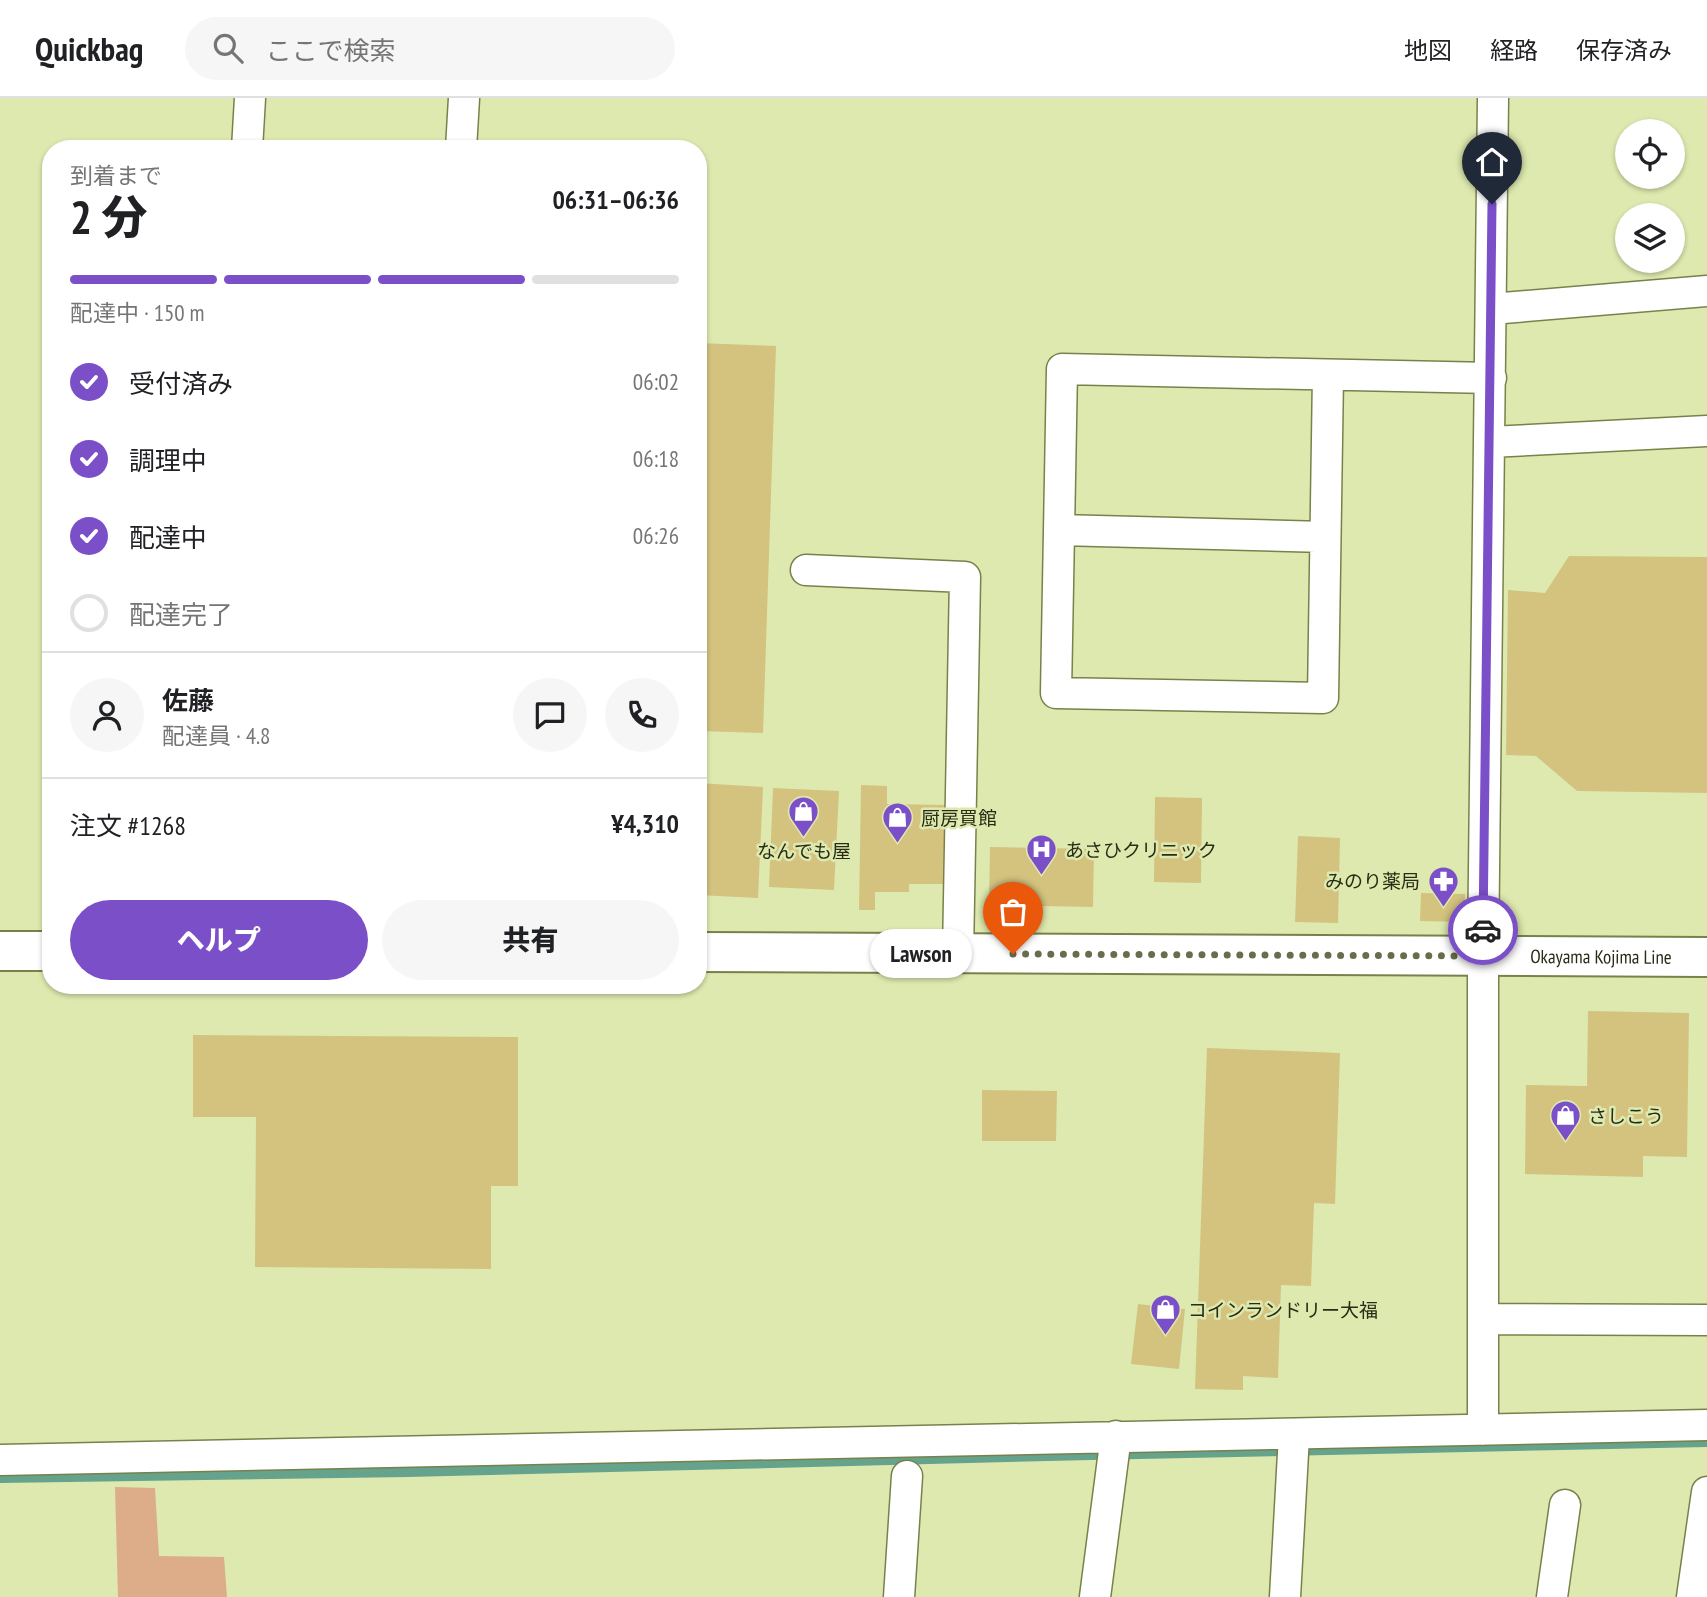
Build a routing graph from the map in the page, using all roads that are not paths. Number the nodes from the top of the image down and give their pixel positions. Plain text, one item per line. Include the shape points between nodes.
1 (250, 98) edge
2 (464, 98) edge
3 (1493, 98) edge
4 (248, 140) edge
5 (462, 140) edge
6 (1707, 291) edge
7 (1491, 309) junction
8 (1328, 375) junction
9 (1491, 378) junction
10 (1707, 431) edge
11 (1490, 442) junction
12 (1059, 530) junction
13 (1325, 537) junction
14 (806, 570) dead end
15 (0, 951) edge
16 (42, 951) edge
17 (707, 952) edge
18 (958, 954) junction
19 (1483, 956) junction
20 (1707, 957) edge
21 (1484, 1319) junction
22 (1707, 1320) edge
23 (1707, 1425) edge
24 (1483, 1430) junction
25 (1293, 1445) junction
26 (1115, 1447) junction
27 (0, 1460) edge
28 (906, 1476) dead end
29 (1707, 1492) edge
30 (1565, 1505) dead end
31 (899, 1597) edge
32 (1095, 1597) edge
33 (1284, 1597) edge
34 (1552, 1597) edge
35 (1692, 1597) edge

1 - 4 street
2 - 5 street
3 - 7 street
6 - 7 street
7 - 9 street
8 - 9 street
8 - 12 street via 1062,369
8 - 13 street
9 - 11 street
10 - 11 street
11 - 19 street
12 - 13 street
12 - 13 street via 1056,693 1323,698
14 - 18 street via 965,577
15 - 16 main road
17 - 18 main road, Okayama Kojima Line
18 - 19 main road, Okayama Kojima Line
19 - 20 main road, Okayama Kojima Line
19 - 21 street
21 - 22 street
21 - 24 street
23 - 24 street
24 - 25 street
25 - 26 street
25 - 33 street
26 - 27 street
26 - 32 street
28 - 31 street
29 - 35 street
30 - 34 street

